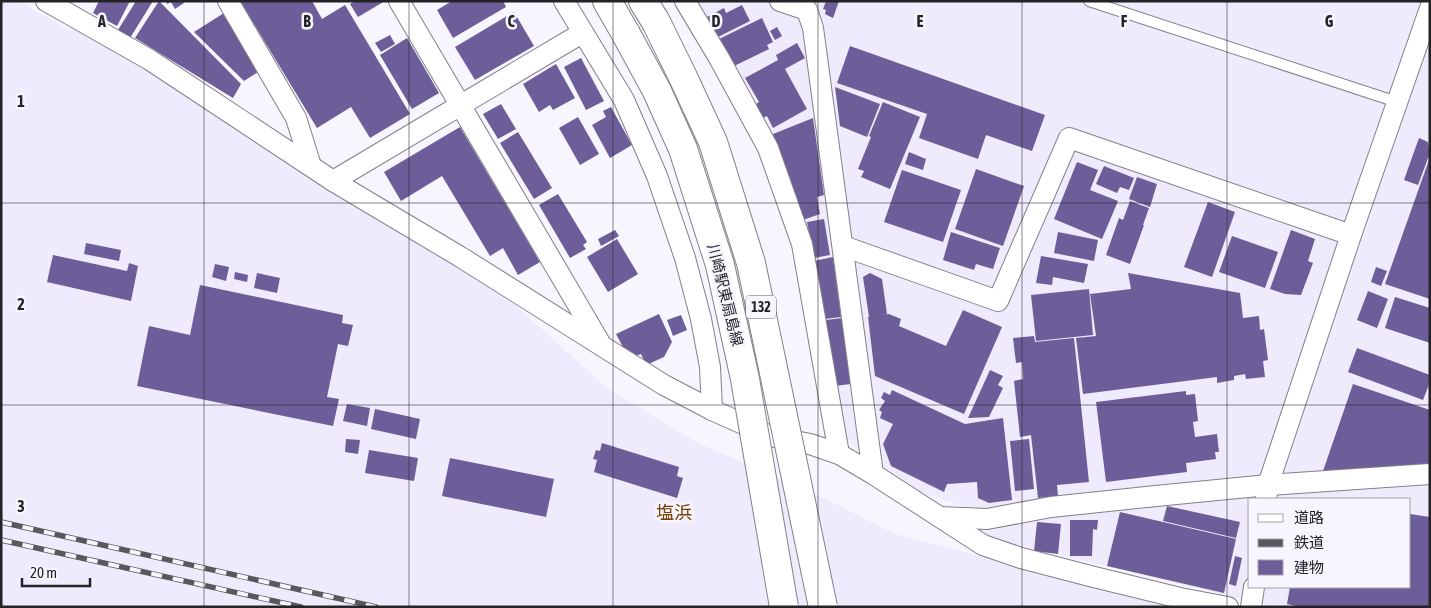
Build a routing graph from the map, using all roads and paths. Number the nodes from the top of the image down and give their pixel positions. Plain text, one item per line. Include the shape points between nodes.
1 (46, 1) edge
2 (228, 1) edge
3 (399, 1) edge
4 (564, 1) edge
5 (607, 1) edge
6 (685, 1) edge
7 (780, 1) edge
8 (1089, 1) edge
9 (1430, 8) edge
10 (649, 11) edge
11 (582, 32) junction
12 (1397, 102) junction
13 (461, 105) junction
14 (311, 166) junction
15 (333, 181) junction
16 (1351, 235) junction
17 (843, 246) junction
18 (601, 345) junction
19 (712, 410) junction
20 (839, 454) junction
21 (874, 474) junction
22 (1430, 474) edge
23 (1267, 492) edge
24 (940, 517) junction
25 (1254, 588) edge
26 (784, 607) edge
27 (823, 607) edge
28 (1228, 607) edge
29 (1252, 607) edge

1 - 14 street via 150,60
2 - 14 street via 296,118
3 - 13 street
4 - 11 street
5 - 26 highway, 川崎駅東扇島線 / 132, bridge via 683,149 720,264 745,380
6 - 20 street via 768,148 802,244
7 - 17 street via 807,10 813,28
8 - 12 lane
9 - 12 street
10 - 27 highway, 川崎駅東扇島線 / 132, bridge via 713,142 752,262
11 - 13 street
11 - 19 street via 624,100 657,176 685,258 701,319 710,367
12 - 16 street
13 - 15 street
13 - 18 street
14 - 15 street
15 - 18 street
16 - 17 street via 1069,138 998,301
16 - 23 street
17 - 21 street
18 - 19 street via 664,385
19 - 20 street via 770,436
20 - 21 street
21 - 24 street
22 - 23 street
23 - 24 street via 1051,507 987,519
24 - 28 street via 983,545 1021,558
25 - 29 street

